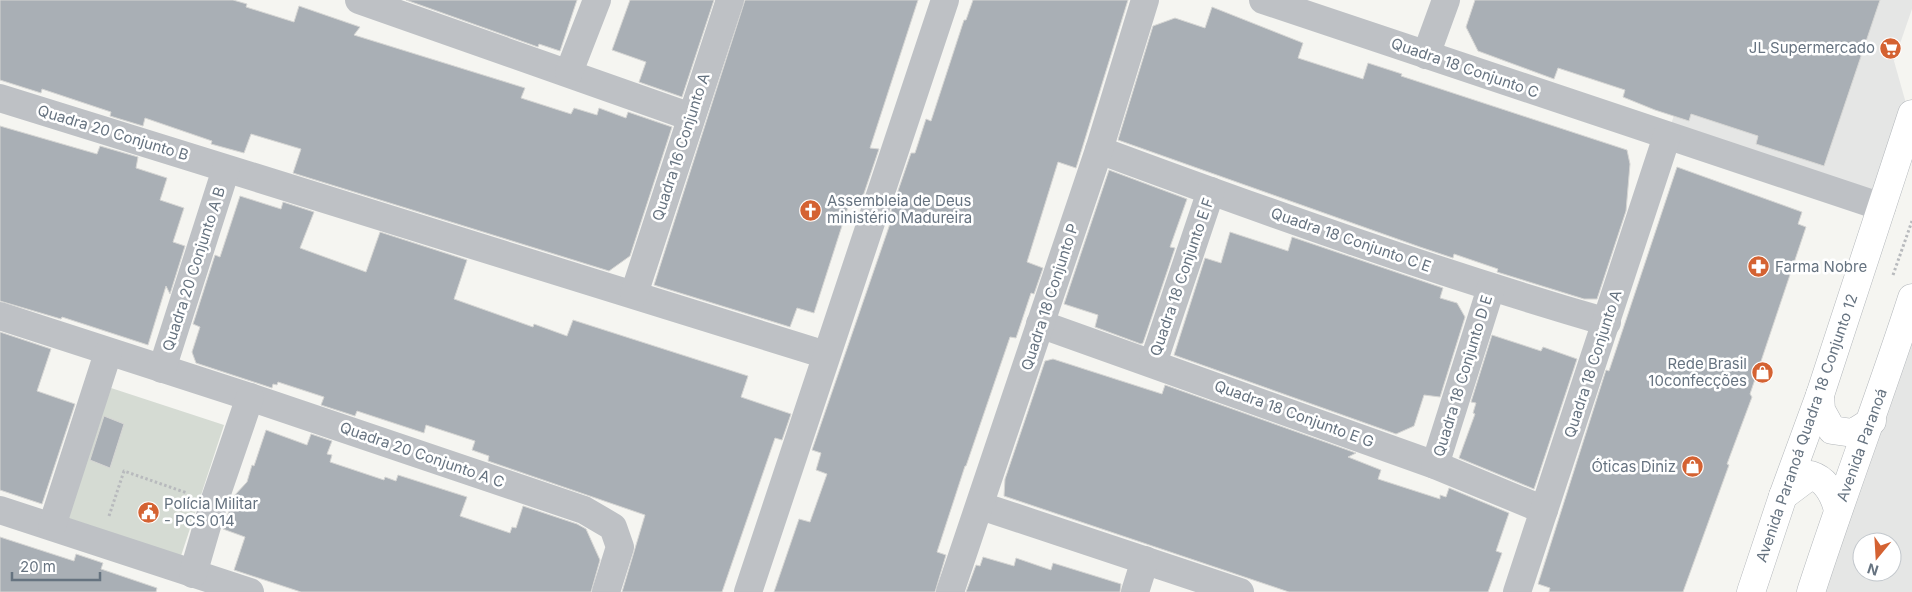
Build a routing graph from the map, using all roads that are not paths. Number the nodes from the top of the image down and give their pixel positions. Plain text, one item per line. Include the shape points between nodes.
1 (359, 0) edge
2 (597, 0) edge
3 (730, 0) edge
4 (945, 0) edge
5 (1145, 0) edge
6 (1263, 0) edge
7 (1446, 0) edge
8 (1426, 55) junction
9 (569, 72) junction
10 (0, 98) edge
11 (1912, 114) edge
12 (691, 117) junction
13 (1668, 136) junction
14 (1099, 150) junction
15 (226, 169) junction
16 (1211, 191) junction
17 (1882, 207) junction
18 (1491, 288) junction
19 (634, 294) junction
20 (1912, 298) edge
21 (0, 316) edge
22 (1607, 322) junction
23 (1040, 324) junction
24 (108, 353) junction
25 (826, 355) junction
26 (1153, 363) junction
27 (162, 369) junction
28 (1820, 395) junction
29 (250, 397) junction
30 (1872, 421) junction
31 (1435, 465) junction
32 (1783, 496) junction
33 (981, 506) junction
34 (0, 510) edge
35 (1544, 510) junction
36 (1838, 510) junction
37 (52, 526) junction
38 (1145, 560) junction
39 (193, 574) junction
40 (250, 592) edge
41 (606, 592) edge
42 (748, 592) edge
43 (950, 592) edge
44 (1135, 592) edge
45 (1240, 592) edge
46 (1517, 592) edge
47 (1751, 592) edge
48 (1811, 592) edge

1 - 9 street
2 - 9 street
3 - 12 street, Quadra 16 Conjunto A
4 - 25 street
5 - 14 street, Quadra 18 Conjunto P
6 - 8 street, Quadra 18 Conjunto C
7 - 8 street
8 - 13 street, Quadra 18 Conjunto C
9 - 12 street
10 - 15 street, Quadra 20 Conjunto B
11 - 17 street, Avenida Paranoá Quadra 18 Conjunto 12
12 - 19 street, Quadra 16 Conjunto A
13 - 17 street, Quadra 18 Conjunto C
13 - 22 street, Quadra 18 Conjunto A
14 - 16 street, Quadra 18 Conjunto C E
14 - 23 street, Quadra 18 Conjunto P
15 - 19 street, Quadra 20 Conjunto B
15 - 27 street, Quadra 20 Conjunto A B
16 - 18 street, Quadra 18 Conjunto C E
16 - 26 street, Quadra 18 Conjunto E F
17 - 28 street, Avenida Paranoá Quadra 18 Conjunto 12
18 - 22 street, Quadra 18 Conjunto C E
18 - 31 street, Quadra 18 Conjunto D E
19 - 25 street, Quadra 20 Conjunto B
20 - 30 street, Avenida Paranoá
21 - 24 street, Quadra 20 Conjunto A C
22 - 35 street, Quadra 18 Conjunto A
23 - 26 street, Quadra 18 Conjunto E G
23 - 33 street, Quadra 18 Conjunto P
24 - 27 street, Quadra 20 Conjunto A C
24 - 37 street
25 - 42 street
26 - 31 street, Quadra 18 Conjunto E G
27 - 29 street, Quadra 20 Conjunto A C
28 - 30 street via 1821,410 1832,430 1853,433
28 - 32 street, Avenida Paranoá Quadra 18 Conjunto 12
29 - 39 street
29 - 41 street, Quadra 20 Conjunto A C via 584,510 613,527 620,547
30 - 36 street, Avenida Paranoá
31 - 35 street, Quadra 18 Conjunto E G
32 - 36 street via 1811,475 1816,476 1834,494
32 - 47 street, Avenida Paranoá Quadra 18 Conjunto 12
33 - 38 street
33 - 43 street, Quadra 18 Conjunto P
34 - 37 street
35 - 46 street, Quadra 18 Conjunto A
36 - 48 street, Avenida Paranoá
37 - 39 street
38 - 44 street
38 - 45 street
39 - 40 street

